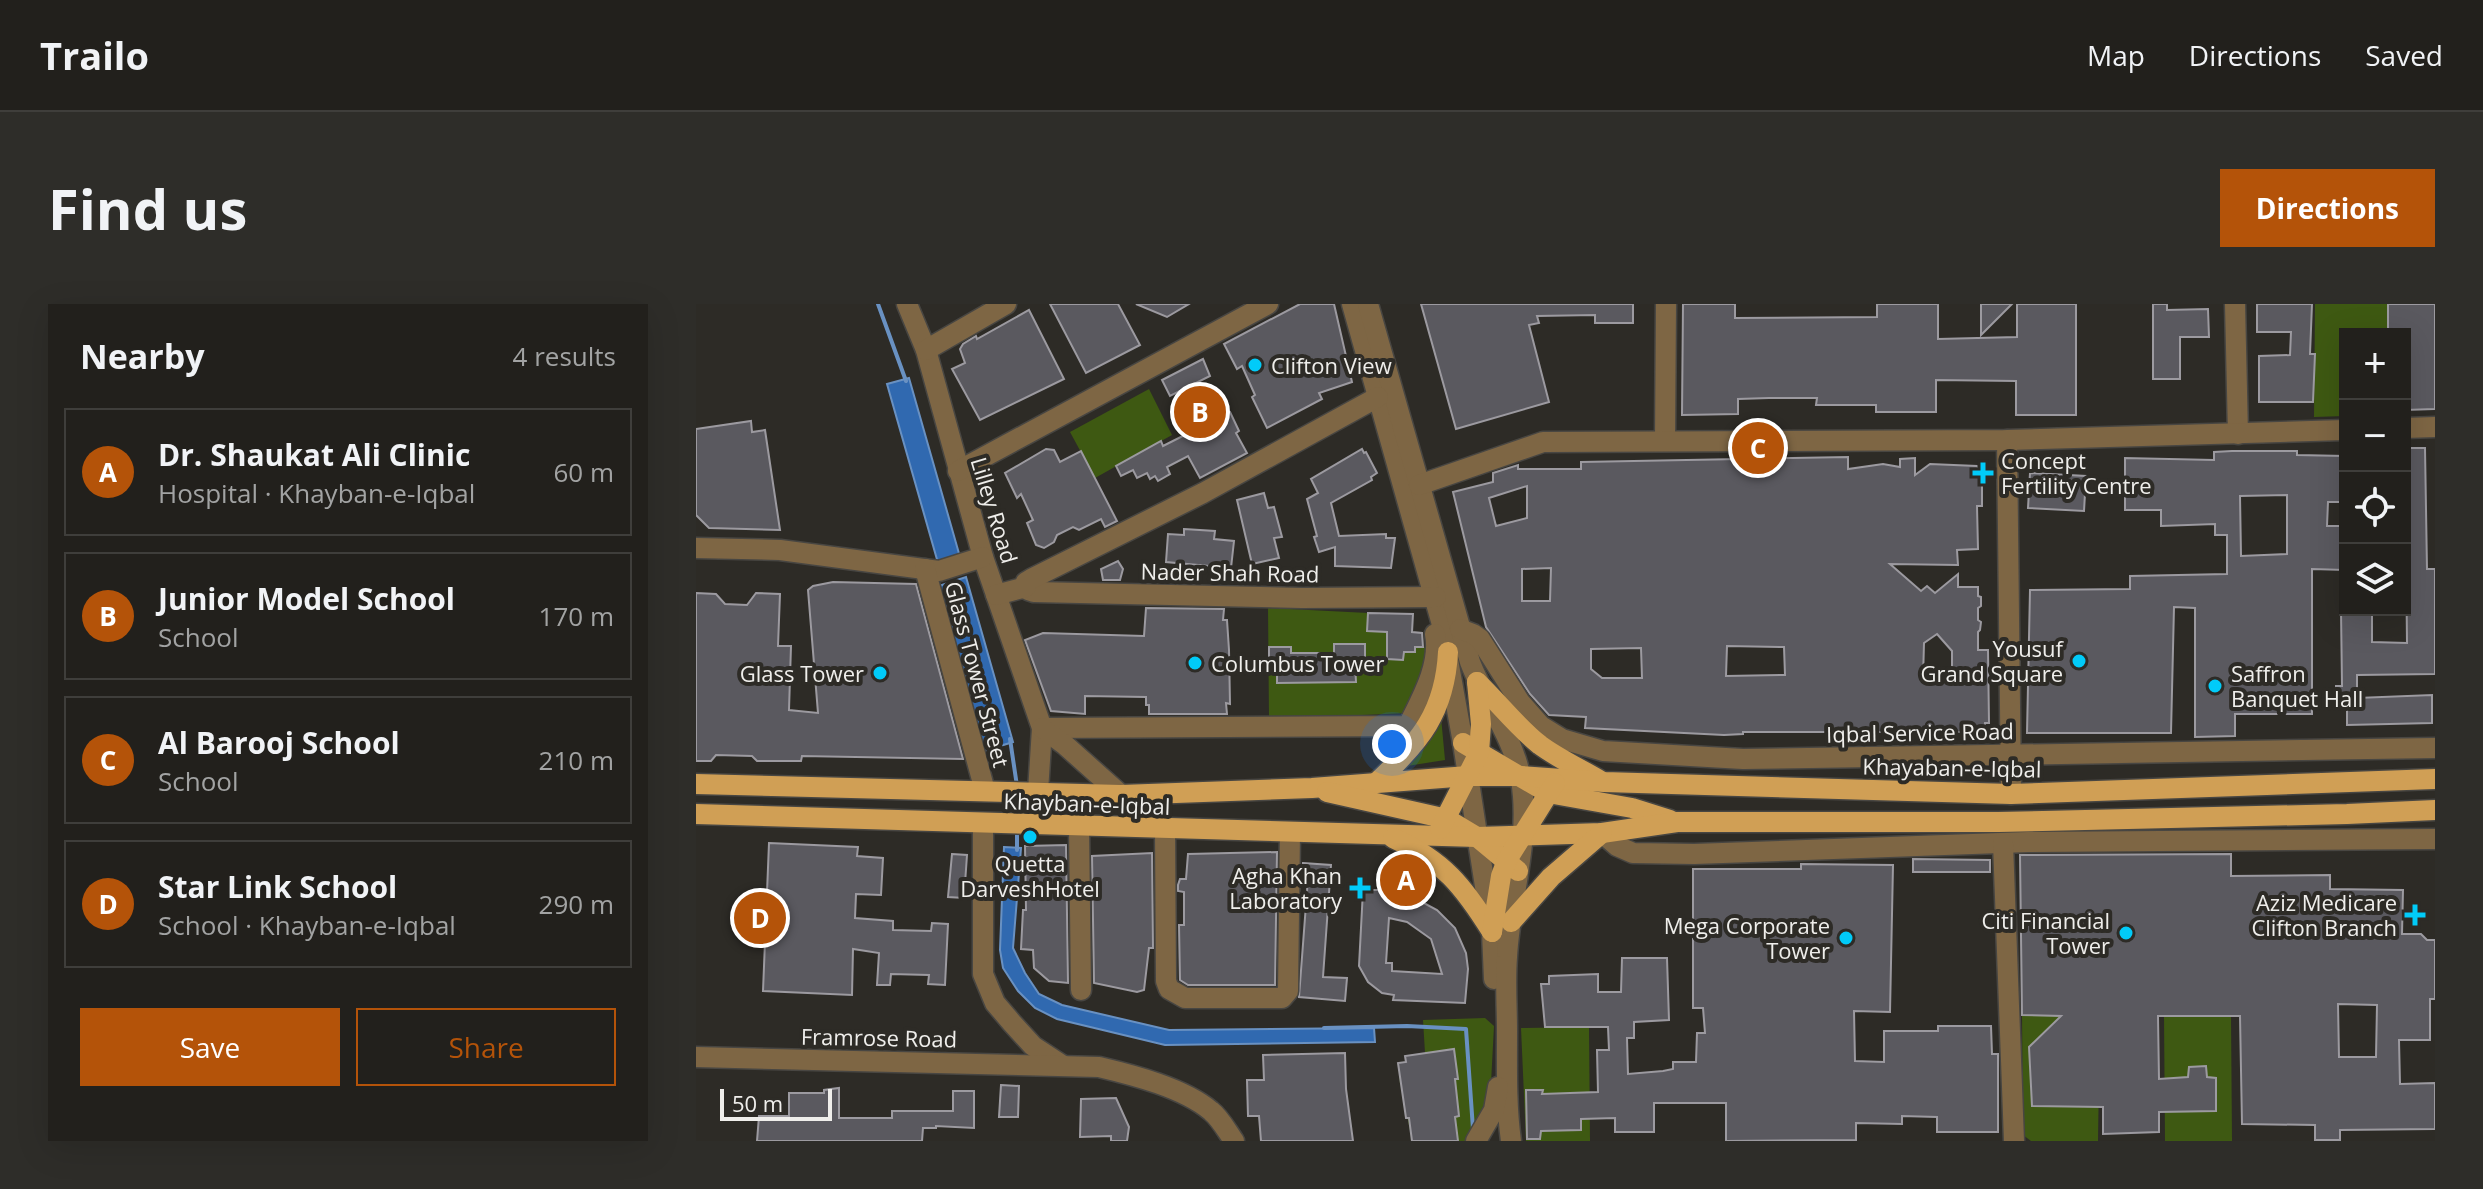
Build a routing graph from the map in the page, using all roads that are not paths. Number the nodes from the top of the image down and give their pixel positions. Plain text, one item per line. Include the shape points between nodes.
1 (907, 304) edge
2 (1006, 304) edge
3 (1268, 304) edge
4 (1352, 304) edge
5 (1368, 304) edge
6 (1666, 304) edge
7 (2235, 304) edge
8 (926, 350) junction
9 (1378, 397) junction
10 (2435, 427) edge
11 (2411, 428) edge
12 (2339, 430) edge
13 (2238, 434) junction
14 (2007, 440) junction
15 (1665, 441) junction
16 (958, 471) junction
17 (1419, 485) junction
18 (696, 548) edge
19 (983, 557) junction
20 (925, 569) junction
21 (1026, 587) junction
22 (996, 595) junction
23 (1437, 595) junction
24 (1460, 629) junction
25 (1448, 652) junction
26 (1477, 682) junction
27 (1418, 725) junction
28 (1042, 728) junction
29 (1471, 748) junction
30 (2435, 748) edge
31 (2010, 754) junction
32 (1468, 776) junction
33 (1521, 776) junction
34 (2435, 779) edge
35 (1377, 782) junction
36 (1604, 782) junction
37 (696, 784) edge
38 (1553, 786) junction
39 (1312, 788) junction
40 (985, 791) junction
41 (1038, 792) junction
42 (2011, 794) junction
43 (1121, 795) junction
44 (2429, 812) edge
45 (696, 814) edge
46 (2347, 814) junction
47 (1677, 822) junction
48 (983, 824) junction
49 (1079, 827) junction
50 (1441, 827) junction
51 (1165, 829) junction
52 (1290, 832) junction
53 (1602, 833) junction
54 (1387, 835) junction
55 (1522, 836) junction
56 (1477, 837) junction
57 (2435, 839) edge
58 (2348, 841) junction
59 (2003, 843) junction
60 (1512, 866) junction
61 (1511, 922) junction
62 (1492, 932) junction
63 (1081, 990) dead end
64 (696, 1057) edge
65 (1062, 1065) junction
66 (1507, 1113) junction
67 (1234, 1141) edge
68 (1476, 1141) edge
69 (1487, 1141) edge
70 (1511, 1141) edge
71 (2014, 1141) edge

1 - 8 street, Lilley Road
2 - 8 street
3 - 16 street
4 - 9 street
5 - 17 street
6 - 15 street
7 - 13 street
8 - 16 street, Lilley Road
9 - 21 street via 1031,579
9 - 23 street
10 - 11 street
12 - 13 street
13 - 14 street
14 - 15 street
14 - 31 street
15 - 17 street via 1543,442
16 - 19 street, Lilley Road
17 - 23 street
18 - 20 street via 780,550
19 - 20 street via 939,571
19 - 22 street, Lilley Road
20 - 40 street, Glass Tower Street
21 - 22 street
21 - 23 street, Nader Shah Road via 1034,592 1286,598
22 - 28 street, Lilley Road
23 - 24 street
23 - 25 street
23 - 27 street via 1437,643
24 - 26 street
24 - 31 street, Iqbal Service Road via 1480,639 1541,726 1585,747 1743,759
25 - 27 main road via 1442,694
25 - 29 street
26 - 29 main road via 1481,724
26 - 33 street via 1510,743
26 - 36 main road via 1539,744
27 - 28 street
27 - 35 main road via 1420,738
28 - 41 street, Lilley Road
28 - 43 street
29 - 32 main road
29 - 33 main road
30 - 31 street, Iqbal Service Road
31 - 42 street
32 - 33 main road, Khayaban-e-Iqbal
32 - 35 main road, Khayban-e-Iqbal
32 - 50 main road
32 - 56 street
33 - 38 main road, Khayaban-e-Iqbal
33 - 55 street
34 - 42 main road, Khayaban-e-Iqbal
35 - 39 main road, Khayban-e-Iqbal
36 - 38 main road, Khayaban-e-Iqbal
36 - 42 main road, Khayaban-e-Iqbal
37 - 40 main road, Khayban-e-Iqbal
38 - 47 main road
38 - 55 main road
39 - 43 main road, Khayban-e-Iqbal
39 - 50 main road
40 - 41 main road, Khayban-e-Iqbal
41 - 43 main road, Khayban-e-Iqbal
44 - 46 main road
45 - 48 main road, Khayban-e-Iqbal
46 - 47 main road
46 - 58 street
47 - 53 main road
48 - 49 main road, Khayban-e-Iqbal
48 - 65 street via 983,974 995,1003 1012,1023 1033,1046
49 - 51 main road, Khayban-e-Iqbal
49 - 63 street
50 - 54 main road, Khayban-e-Iqbal
50 - 56 main road, Khayban-e-Iqbal
51 - 52 main road, Khayban-e-Iqbal
51 - 52 street via 1166,981 1185,998 1285,996
52 - 54 main road, Khayban-e-Iqbal
53 - 55 main road
53 - 59 street via 1633,853
53 - 61 main road via 1551,877
54 - 62 main road via 1435,862 1463,888
55 - 56 main road
55 - 60 main road
56 - 60 main road
56 - 62 street
57 - 58 street
58 - 59 street
59 - 71 street
60 - 61 street
60 - 62 main road via 1501,876
61 - 66 street
62 - 68 street via 1499,1085 1494,1110
64 - 65 street, Framrose Road
65 - 67 street, Framrose Road via 1099,1067 1174,1090 1211,1111
66 - 69 street
66 - 70 street

